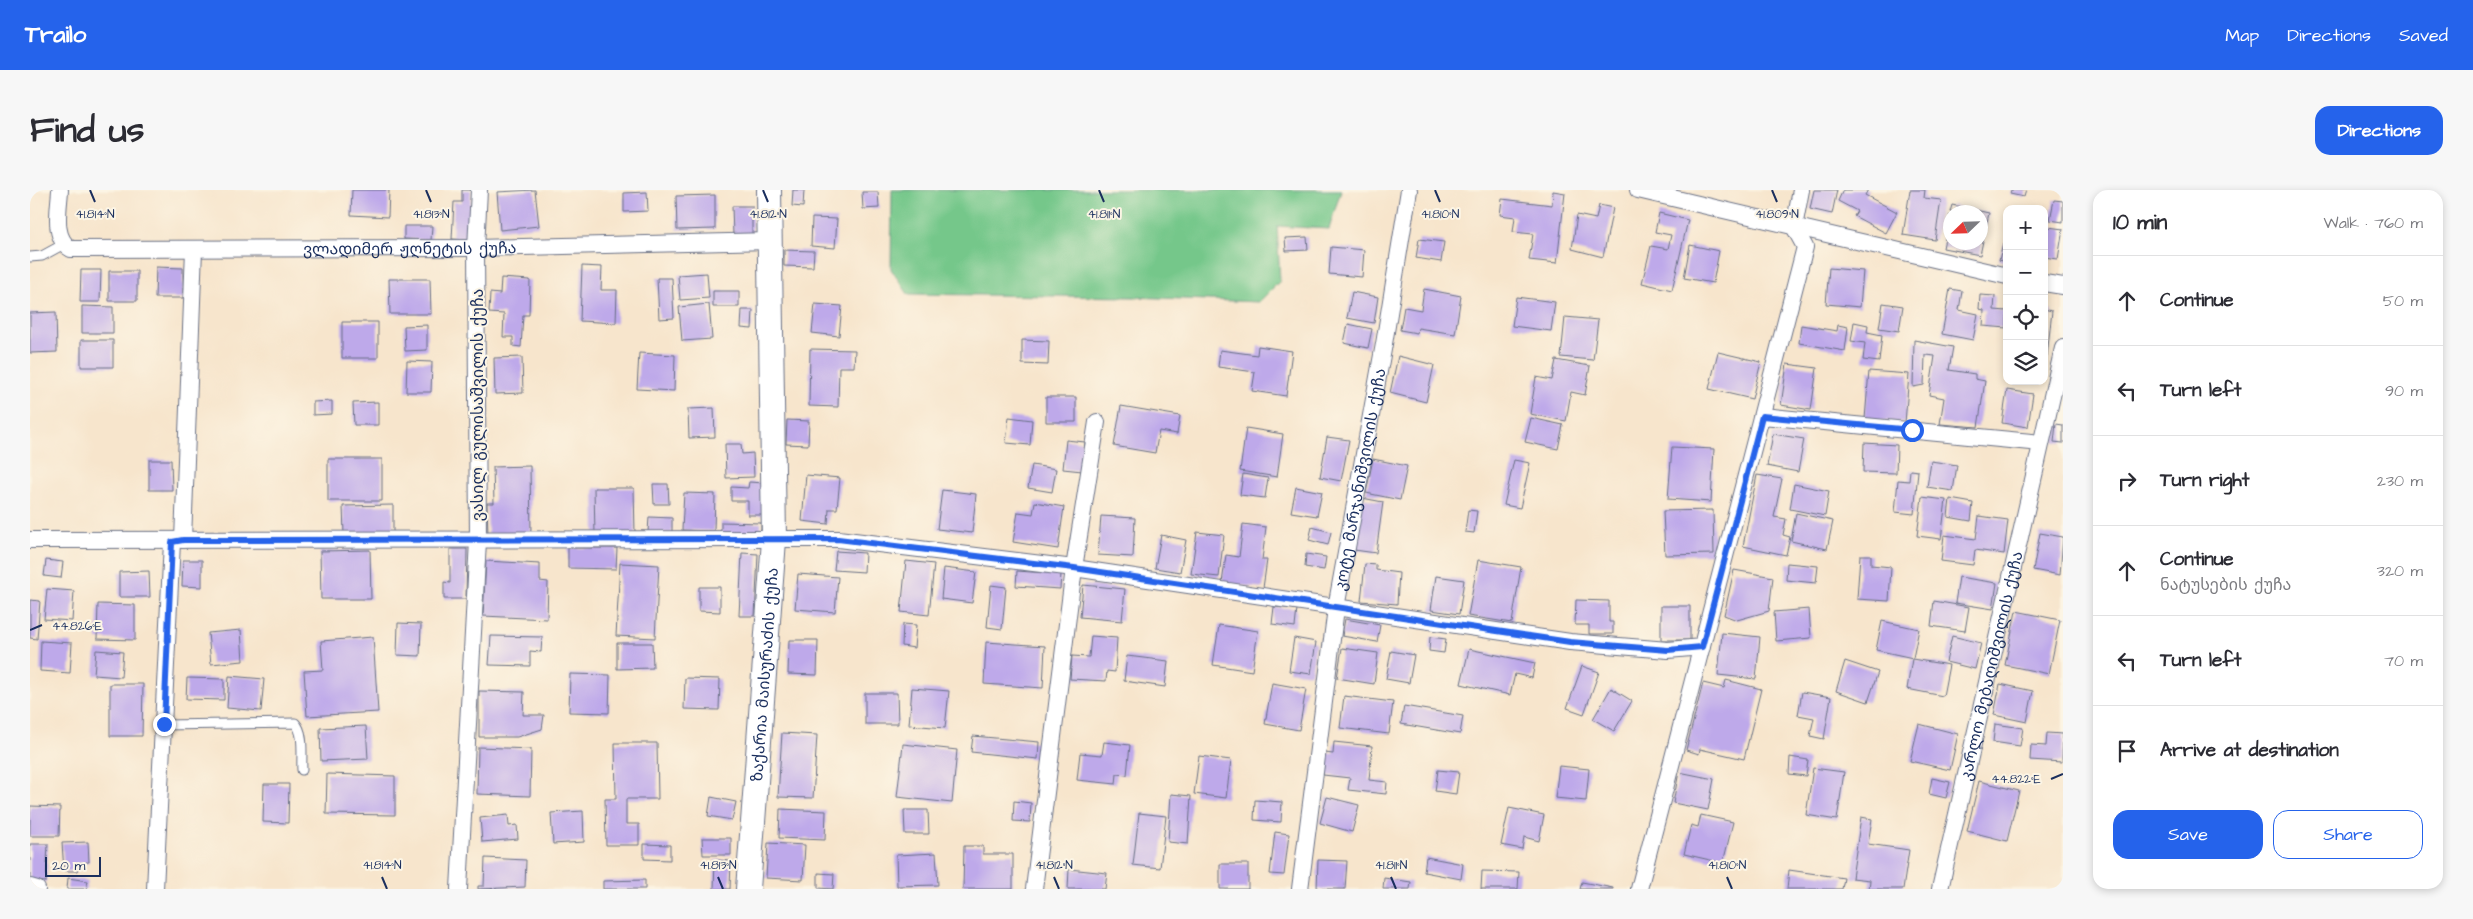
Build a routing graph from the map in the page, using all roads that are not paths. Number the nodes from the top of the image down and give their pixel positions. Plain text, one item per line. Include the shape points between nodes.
1 (60, 190) edge
2 (479, 190) edge
3 (769, 190) edge
4 (1409, 190) edge
5 (1638, 190) edge
6 (1801, 190) edge
7 (1679, 194) edge
8 (1794, 227) junction
9 (61, 238) junction
10 (770, 241) junction
11 (476, 248) junction
12 (194, 249) junction
13 (30, 257) edge
14 (2003, 275) edge
15 (2048, 284) edge
16 (2063, 286) edge
17 (2063, 348) edge
18 (1762, 416) junction
19 (1097, 422) dead end
20 (2041, 443) junction
21 (30, 540) edge
22 (774, 540) junction
23 (178, 541) junction
24 (478, 541) junction
25 (1074, 568) junction
26 (1336, 608) junction
27 (1702, 647) junction
28 (164, 724) junction
29 (302, 770) dead end
30 (30, 887) edge
31 (38, 889) edge
32 (155, 889) edge
33 (460, 889) edge
34 (748, 889) edge
35 (1034, 889) edge
36 (1300, 889) edge
37 (1639, 889) edge
38 (1940, 889) edge

1 - 9 street
2 - 11 street, ვასილ გულისაშვილის ქუჩა
3 - 10 street, ზაქარია მაისურაძის ქუჩა
4 - 26 street, კოტე მარჯანიშვილის ქუჩა
5 - 7 street
6 - 8 street
7 - 8 street
8 - 14 street
8 - 18 street via 1805,247
9 - 12 street, ვლადიმერ ჟღნეტის ქუჩა via 72,249
9 - 13 lane via 42,256
10 - 11 street, ვლადიმერ ჟღნეტის ქუჩა
10 - 22 street, ზაქარია მაისურაძის ქუჩა
11 - 12 street, ვლადიმერ ჟღნეტის ქუჩა
11 - 24 street, ვასილ გულისაშვილის ქუჩა
12 - 23 street
15 - 16 street
17 - 20 street, კარლო მებაღიშვილის ქუჩა
18 - 20 street
18 - 27 street
19 - 25 street
20 - 38 street, კარლო მებაღიშვილის ქუჩა
21 - 23 street
22 - 24 street
22 - 25 street via 838,539
22 - 34 street, ზაქარია მაისურაძის ქუჩა
23 - 24 street
23 - 28 street
24 - 33 street, ვასილ გულისაშვილის ქუჩა
25 - 26 street
25 - 35 street
26 - 27 street via 1570,642 1668,650
26 - 36 street, კოტე მარჯანიშვილის ქუჩა
27 - 37 street
28 - 29 lane via 295,723 301,735
28 - 32 street
30 - 31 street

